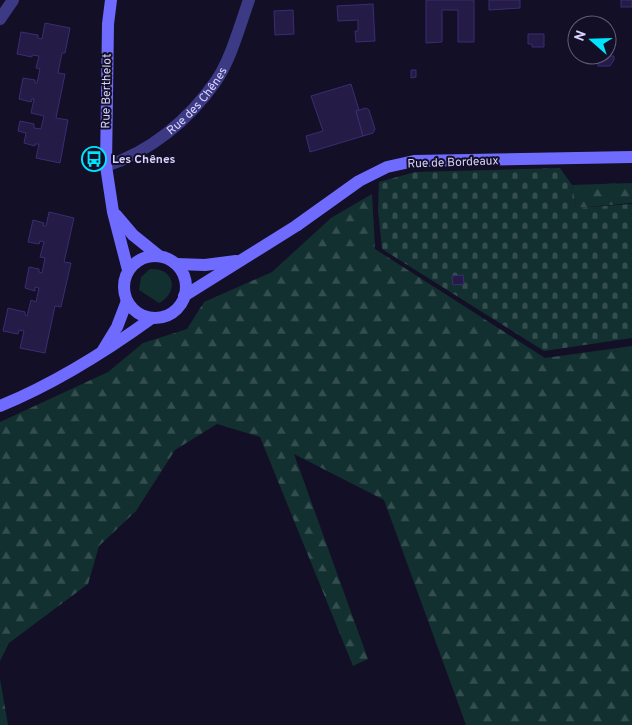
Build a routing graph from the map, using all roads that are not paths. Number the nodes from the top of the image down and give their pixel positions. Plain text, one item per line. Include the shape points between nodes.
1 (13, 0) edge
2 (111, 0) edge
3 (249, 0) edge
4 (0, 19) edge
5 (632, 157) edge
6 (106, 166) junction
7 (113, 212) junction
8 (160, 256) junction
9 (241, 260) junction
10 (176, 264) junction
11 (128, 270) junction
12 (184, 296) junction
13 (127, 301) junction
14 (152, 318) junction
15 (102, 353) junction
16 (0, 406) edge

1 - 4 street
2 - 6 main road, Rue Berthelot
3 - 6 street, Rue des Chênes via 216,81 182,121 151,145 123,161
5 - 9 main road, Rue de Bordeaux via 414,161 386,167 359,181
6 - 7 main road, Rue Berthelot
7 - 8 main road via 133,235
7 - 11 main road, Rue Berthelot
8 - 10 main road
8 - 11 main road via 142,258
9 - 10 main road, Rue de Bordeaux via 205,265
9 - 12 main road, Rue de Bordeaux
10 - 12 main road via 185,279
11 - 13 main road via 124,286
12 - 14 main road via 175,310
13 - 14 main road via 134,310
13 - 15 main road
14 - 15 main road
15 - 16 main road

